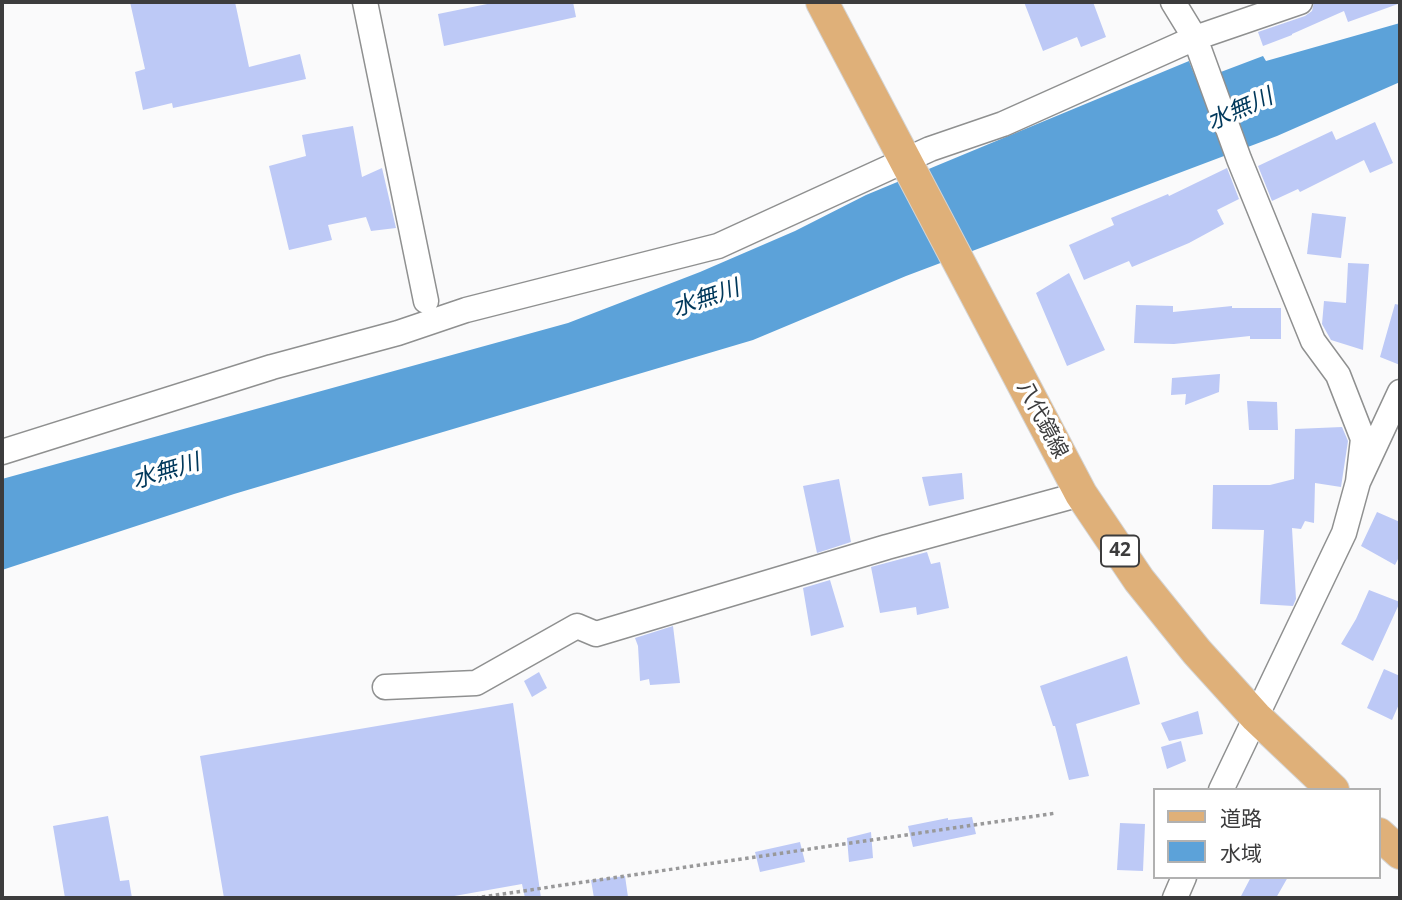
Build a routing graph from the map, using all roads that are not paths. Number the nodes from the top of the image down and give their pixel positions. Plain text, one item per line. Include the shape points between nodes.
1 (365, 2) edge
2 (822, 2) edge
3 (1174, 2) edge
4 (1300, 2) edge
5 (1195, 38) junction
6 (907, 162) junction
7 (426, 301) dead end
8 (1400, 392) edge
9 (2, 452) edge
10 (1358, 482) junction
11 (1082, 494) junction
12 (385, 687) dead end
13 (1256, 717) junction
14 (1223, 788) edge
15 (1331, 788) edge
16 (1381, 836) edge
17 (1400, 853) edge
18 (1183, 879) edge
19 (1175, 898) edge

1 - 7 street
2 - 6 main road, 八代鏡線 / 42
3 - 5 street
4 - 5 street
5 - 6 street
5 - 10 street via 1313,341 1338,375 1363,439
6 - 9 street via 718,246 466,310
6 - 11 main road, 八代鏡線 / 42
8 - 10 street
10 - 13 street via 1344,533
11 - 12 street via 596,634 577,626 476,683
11 - 13 main road, 八代鏡線 / 42 via 1156,600
13 - 14 street
13 - 15 main road, 八代鏡線 / 42
16 - 17 main road
18 - 19 street

